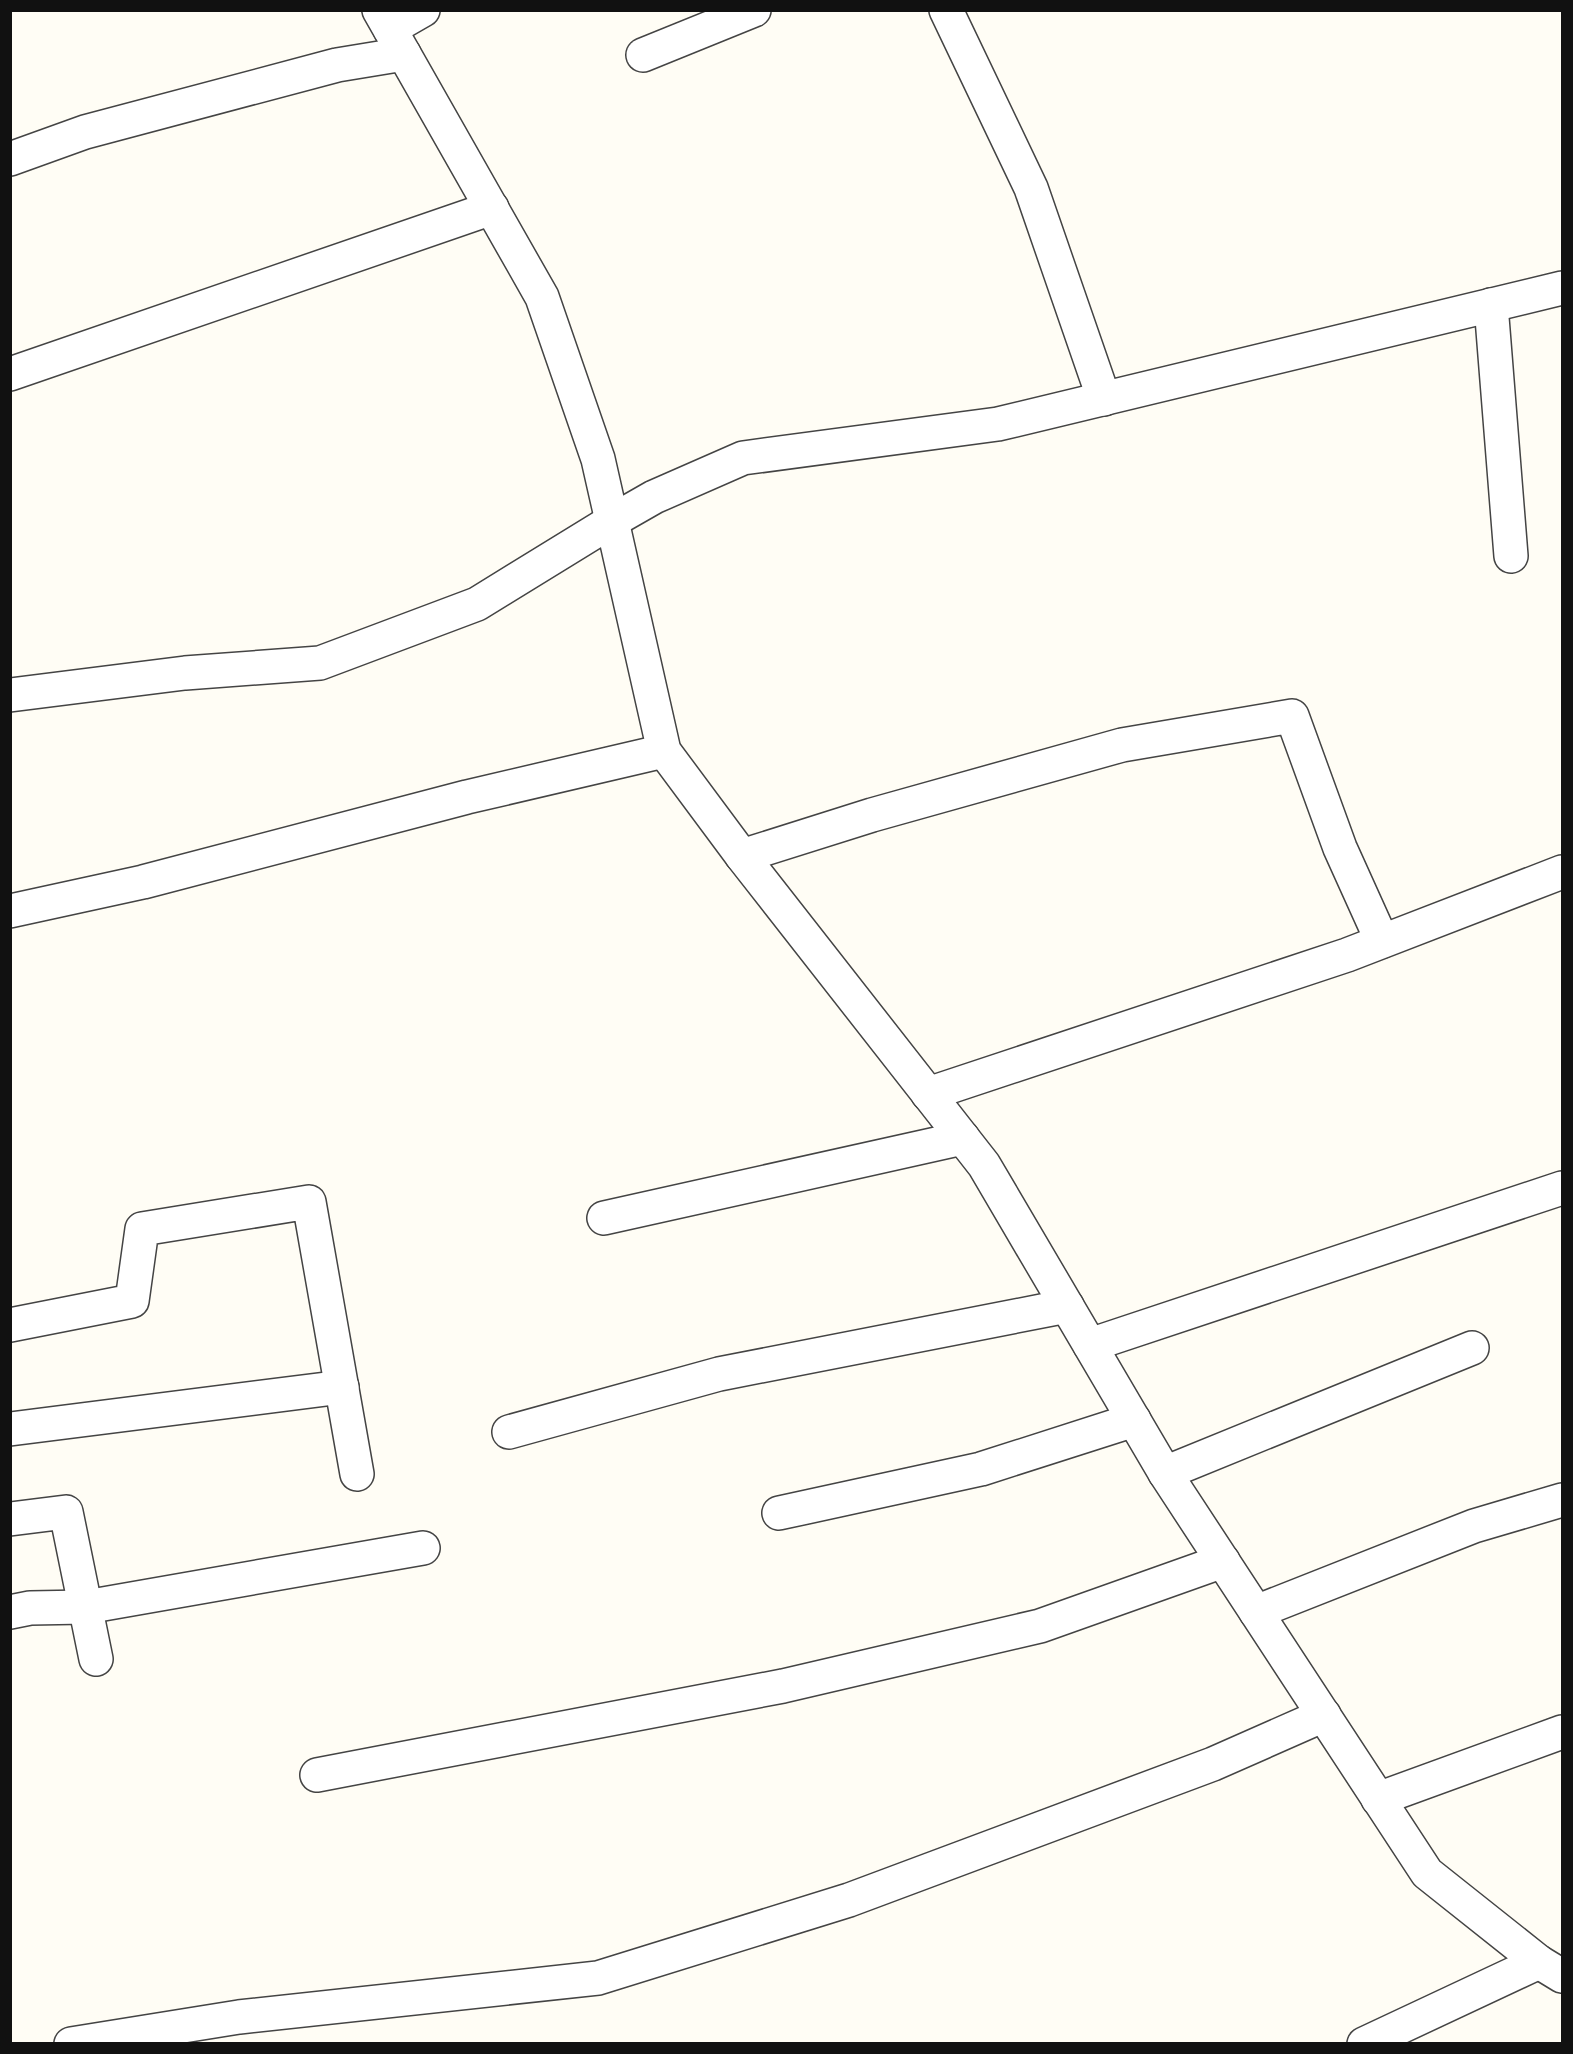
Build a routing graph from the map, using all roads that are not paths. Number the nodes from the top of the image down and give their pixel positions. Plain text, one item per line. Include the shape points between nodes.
1 (423, 10) edge
2 (754, 10) edge
3 (946, 10) edge
4 (706, 19) edge
5 (391, 31) edge
6 (643, 55) dead end
7 (10, 159) edge
8 (492, 208) junction
9 (1563, 288) edge
10 (1491, 305) junction
11 (10, 374) edge
12 (1104, 399) junction
13 (612, 521) junction
14 (1511, 556) dead end
15 (10, 695) edge
16 (664, 751) junction
17 (742, 856) junction
18 (1563, 872) edge
19 (10, 911) edge
20 (1382, 941) junction
21 (928, 1094) junction
22 (963, 1138) junction
23 (1563, 1188) edge
24 (604, 1218) dead end
25 (1067, 1306) junction
26 (10, 1325) edge
27 (1090, 1344) junction
28 (1472, 1348) dead end
29 (342, 1387) junction
30 (1134, 1420) junction
31 (10, 1429) edge
32 (509, 1432) dead end
33 (1165, 1473) junction
34 (357, 1474) dead end
35 (1563, 1500) edge
36 (779, 1513) dead end
37 (10, 1520) edge
38 (423, 1548) dead end
39 (1223, 1561) junction
40 (86, 1608) junction
41 (10, 1612) edge
42 (1256, 1612) junction
43 (96, 1659) dead end
44 (1324, 1715) junction
45 (1563, 1732) edge
46 (317, 1775) dead end
47 (1378, 1799) junction
48 (1551, 1969) edge
49 (71, 2043) edge
50 (1364, 2043) edge

1 - 5 street
2 - 4 street
3 - 12 street via 1031,188
4 - 6 street
5 - 7 street via 337,65 84,132
5 - 8 street
8 - 11 street
8 - 13 street via 542,297 598,459
9 - 10 street
10 - 12 street
10 - 14 street
12 - 13 street via 998,424 743,458 654,497
13 - 15 street via 477,604 320,663
13 - 16 street
16 - 17 street
16 - 19 street via 467,797 143,882
17 - 20 street via 1122,745 1292,716 1340,848
17 - 21 street
18 - 20 street
20 - 21 street
21 - 22 street
22 - 24 street
22 - 25 street via 984,1165
23 - 27 street
25 - 27 street
25 - 32 street via 719,1374
26 - 29 street via 132,1301 142,1229 309,1202
27 - 30 street
28 - 33 street
29 - 31 street
29 - 34 street
30 - 33 street
30 - 36 street via 981,1469
33 - 39 street
35 - 42 street via 1474,1526
37 - 40 street via 66,1512
38 - 40 street
39 - 42 street
39 - 46 street via 1028,1629 783,1686
40 - 41 street
40 - 43 street
42 - 44 street
44 - 47 street
44 - 49 street via 1213,1764 849,1900 598,1978 239,2017
45 - 47 street
47 - 48 street via 1427,1872
48 - 50 street

